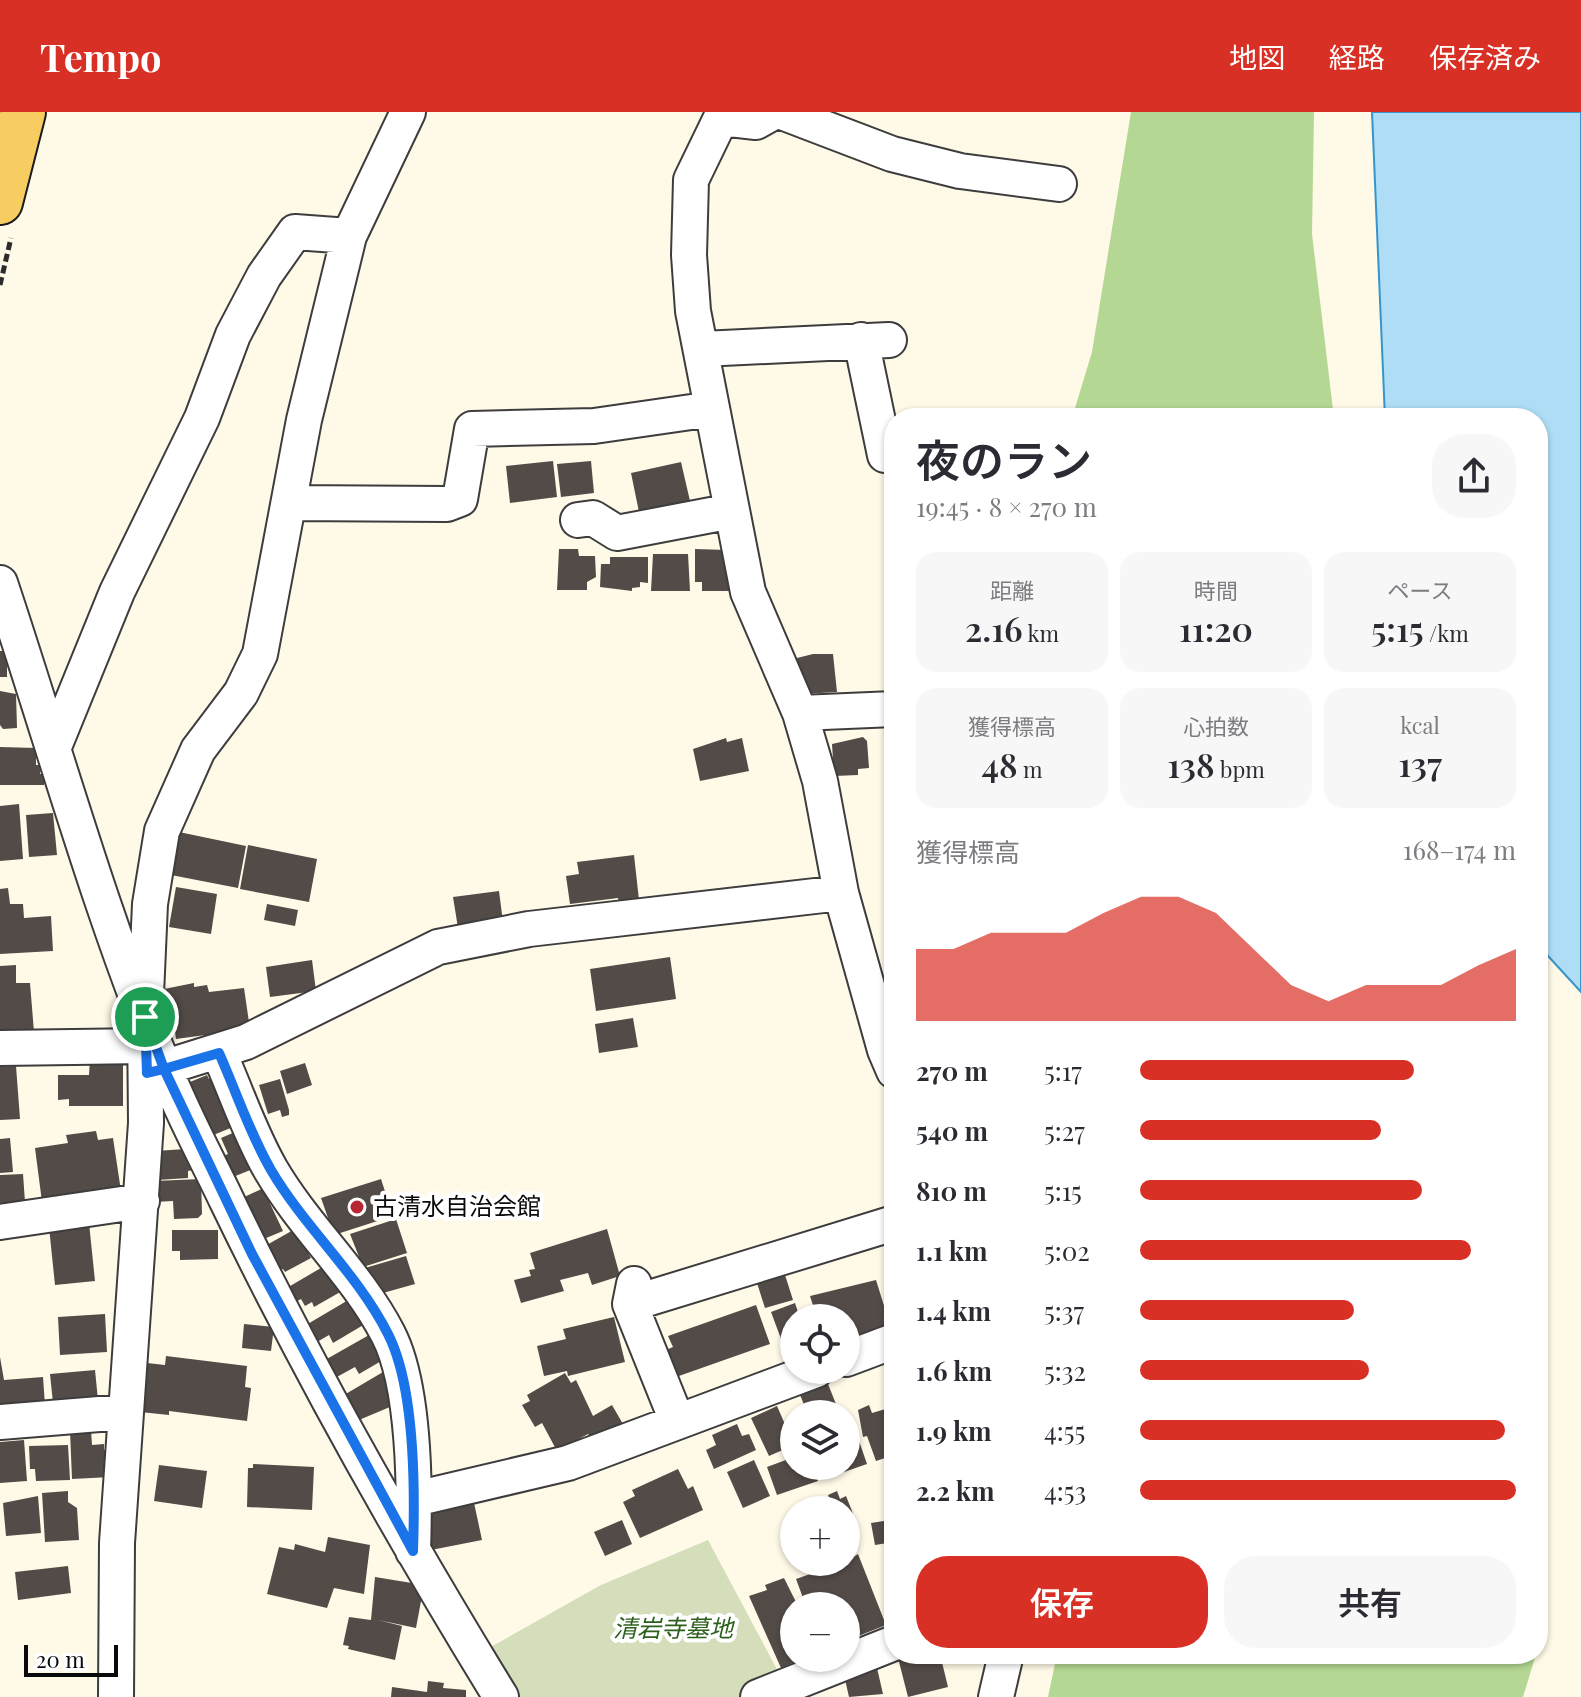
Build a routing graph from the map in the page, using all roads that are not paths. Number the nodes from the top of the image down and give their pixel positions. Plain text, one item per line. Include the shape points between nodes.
1 (408, 112) edge
2 (774, 112) edge
3 (782, 112) edge
4 (712, 115) edge
5 (15, 121) edge
6 (1059, 184) dead end
7 (0, 202) edge
8 (349, 236) junction
9 (702, 349) junction
10 (712, 409) junction
11 (884, 444) edge
12 (289, 503) junction
13 (732, 511) junction
14 (578, 520) dead end
15 (0, 583) edge
16 (884, 709) edge
17 (800, 713) junction
18 (53, 749) junction
19 (841, 893) junction
20 (884, 1046) edge
21 (0, 1048) edge
22 (150, 1051) junction
23 (219, 1053) junction
24 (142, 1201) junction
25 (0, 1222) edge
26 (884, 1226) edge
27 (884, 1345) edge
28 (860, 1354) edge
29 (780, 1383) edge
30 (124, 1412) junction
31 (677, 1421) junction
32 (0, 1422) edge
33 (415, 1499) junction
34 (413, 1551) junction
35 (884, 1647) edge
36 (1004, 1664) edge
37 (116, 1697) edge
38 (501, 1697) edge
39 (758, 1697) edge
40 (996, 1697) edge

1 - 8 street
2 - 4 street via 756,122
3 - 6 street via 892,154 960,171
4 - 9 street via 688,207 693,311
5 - 7 main road
8 - 12 street via 309,393
8 - 18 street via 295,232 264,276 117,592
9 - 10 street
9 - 11 street via 875,340
10 - 12 street via 594,426 472,429 460,499 447,504
10 - 13 street
12 - 22 street via 253,674 198,750 162,831 150,904
13 - 14 street via 617,533 593,518
13 - 17 street via 748,592
15 - 18 street
16 - 17 street
17 - 19 street via 820,781
18 - 22 street
19 - 20 street
19 - 23 street via 529,929 438,947
21 - 22 street
22 - 23 street
22 - 24 street
22 - 34 street via 252,1254
23 - 33 street via 270,1169 389,1334 403,1377
24 - 25 street
24 - 30 street
26 - 31 street via 633,1292
27 - 28 street
29 - 31 street
30 - 32 street
30 - 37 street
31 - 33 street via 568,1463
33 - 34 street
34 - 38 street
35 - 39 street
36 - 40 street

